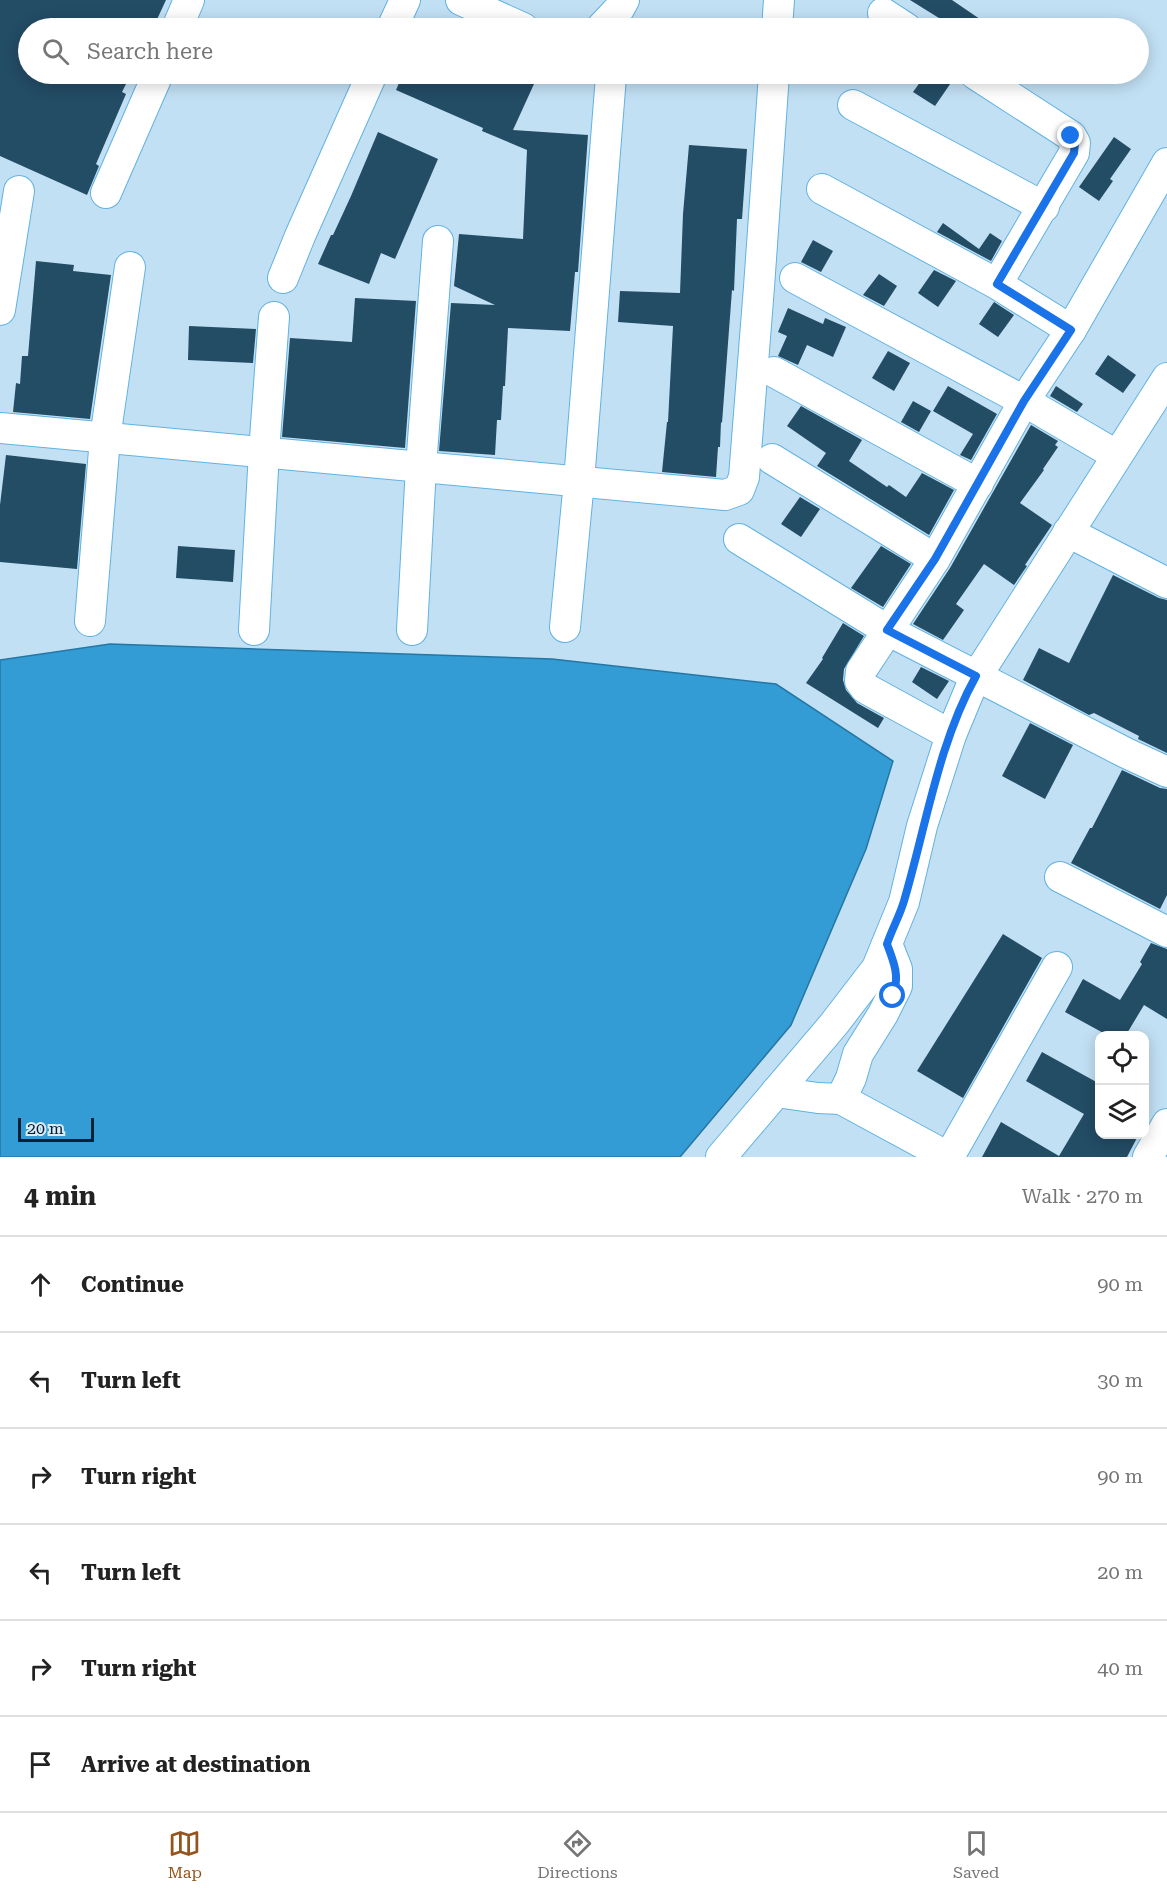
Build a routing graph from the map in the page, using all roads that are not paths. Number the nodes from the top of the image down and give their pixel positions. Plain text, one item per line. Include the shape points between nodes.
1 (189, 0) edge
2 (405, 0) edge
3 (461, 0) edge
4 (624, 0) edge
5 (779, 0) edge
6 (181, 18) edge
7 (397, 18) edge
8 (501, 18) edge
9 (611, 18) edge
10 (778, 18) edge
11 (154, 84) edge
12 (368, 84) edge
13 (610, 84) edge
14 (773, 84) edge
15 (990, 84) edge
16 (854, 105) dead end
17 (1167, 163) edge
18 (822, 189) dead end
19 (19, 191) dead end
20 (106, 193) dead end
21 (1044, 207) junction
22 (438, 241) dead end
23 (130, 267) dead end
24 (283, 278) dead end
25 (795, 278) dead end
26 (997, 284) junction
27 (0, 309) edge
28 (274, 317) dead end
29 (1071, 330) junction
30 (774, 372) dead end
31 (1166, 381) edge
32 (1024, 401) junction
33 (0, 428) edge
34 (105, 438) junction
35 (264, 452) junction
36 (1116, 455) junction
37 (772, 459) dead end
38 (421, 467) junction
39 (579, 481) junction
40 (978, 484) junction
41 (1068, 532) junction
42 (739, 539) dead end
43 (935, 559) junction
44 (1167, 583) edge
45 (90, 621) dead end
46 (565, 627) dead end
47 (254, 630) dead end
48 (412, 630) dead end
49 (887, 630) junction
50 (976, 676) junction
51 (951, 735) junction
52 (1167, 772) edge
53 (1060, 877) dead end
54 (1167, 932) edge
55 (887, 944) junction
56 (1057, 967) dead end
57 (776, 1092) junction
58 (841, 1099) junction
59 (1167, 1125) edge
60 (721, 1157) edge
61 (949, 1157) edge
62 (1148, 1157) edge

1 - 6 street
2 - 7 street
3 - 8 street
4 - 9 street
5 - 10 street
11 - 20 street
12 - 24 street
13 - 39 street
14 - 39 street via 744,477 738,490 725,495
15 - 21 street via 1071,136 1075,143 1074,153
16 - 21 street
17 - 29 street
18 - 26 street
19 - 27 street
21 - 26 street
22 - 38 street
23 - 34 street
25 - 32 street
26 - 29 street
28 - 35 street
29 - 32 street
30 - 40 street
31 - 36 street
32 - 36 street
32 - 40 street
33 - 34 street
34 - 35 street
34 - 45 street
35 - 38 street
35 - 47 street
36 - 41 street
37 - 43 street
38 - 39 street
38 - 48 street
39 - 46 street
40 - 43 street
41 - 44 street
41 - 50 street
42 - 49 street
43 - 49 street
49 - 50 street
49 - 51 street via 861,671 860,681 865,688
50 - 51 street
50 - 52 street
51 - 55 street via 922,826 904,902
53 - 54 street
55 - 57 street via 877,968
55 - 58 street via 897,969 897,986 858,1054
56 - 61 street
57 - 58 street
57 - 60 street
58 - 61 street
59 - 62 street

